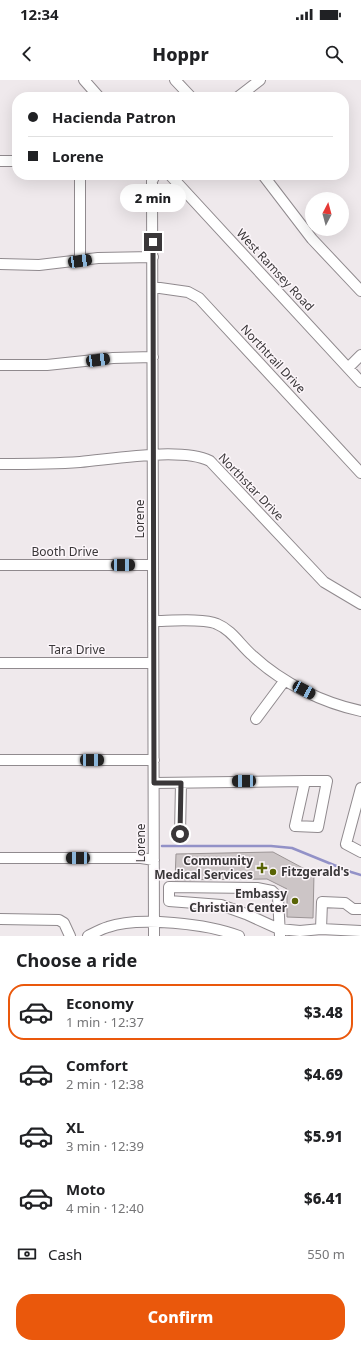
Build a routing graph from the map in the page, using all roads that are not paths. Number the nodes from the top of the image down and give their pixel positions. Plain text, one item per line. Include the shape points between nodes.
1 (84, 80) edge
2 (175, 80) edge
3 (260, 80) edge
4 (95, 92) edge
5 (186, 92) edge
6 (244, 92) edge
7 (0, 161) edge
8 (12, 161) edge
9 (80, 180) edge
10 (152, 180) edge
11 (175, 180) edge
12 (267, 180) edge
13 (153, 257) junction
14 (80, 261) junction
15 (0, 264) edge
16 (153, 287) junction
17 (361, 292) edge
18 (361, 355) edge
19 (152, 357) junction
20 (0, 365) edge
21 (348, 368) junction
22 (361, 382) edge
23 (153, 456) junction
24 (0, 464) edge
25 (361, 473) edge
26 (0, 565) edge
27 (153, 565) junction
28 (360, 601) edge
29 (153, 621) junction
30 (0, 663) edge
31 (153, 663) junction
32 (285, 680) junction
33 (361, 711) edge
34 (256, 719) dead end
35 (0, 760) edge
36 (154, 760) junction
37 (305, 781) junction
38 (154, 783) junction
39 (181, 783) junction
40 (361, 788) edge
41 (180, 834) dead end
42 (361, 852) edge
43 (0, 858) edge
44 (154, 860) junction
45 (154, 896) junction
46 (169, 896) junction
47 (361, 909) edge
48 (0, 919) edge
49 (154, 922) junction
50 (108, 926) junction
51 (321, 929) junction
52 (361, 931) edge
53 (280, 932) edge
54 (226, 933) edge
55 (310, 933) edge
56 (70, 936) edge
57 (88, 936) edge
58 (114, 936) edge
59 (154, 936) edge
60 (239, 936) edge

1 - 4 street
2 - 5 street
3 - 6 street
7 - 8 street
9 - 14 street
10 - 13 street, Lorene
11 - 21 street, West Ramsey Road
12 - 17 street via 312,239
13 - 14 street via 130,256
13 - 16 street, Lorene
14 - 15 street
16 - 19 street, Lorene
16 - 25 street, Northtrail Drive via 188,292 199,298
18 - 21 street
19 - 20 street via 47,365
19 - 23 street, Lorene
21 - 22 street, West Ramsey Road
23 - 24 street, Northstar Drive via 65,463
23 - 27 street, Lorene
23 - 28 street, Northstar Drive via 200,456 210,461 324,582
26 - 27 street, Booth Drive
27 - 29 street, Lorene
29 - 31 street, Lorene
29 - 32 street via 216,623 226,628 253,656
30 - 31 street, Tara Drive
31 - 36 street, Lorene
32 - 33 street via 314,696
32 - 34 street
35 - 36 street
36 - 38 street, Lorene
37 - 37 street via 295,826 318,827 327,781
37 - 39 street
38 - 39 street
38 - 44 street, Lorene
39 - 41 street
40 - 42 street via 346,844
43 - 44 street
44 - 45 street, Lorene
45 - 46 street
45 - 49 street, Lorene
46 - 53 street via 169,901 220,905 246,914
46 - 53 street via 169,887 257,888 272,891 278,897
47 - 51 street via 353,909 345,903 322,902
48 - 56 street via 59,920
49 - 50 street
49 - 54 street via 190,924
49 - 59 street, Lorene
50 - 57 street
50 - 58 street
51 - 52 street
51 - 55 street
53 - 55 street
54 - 60 street

